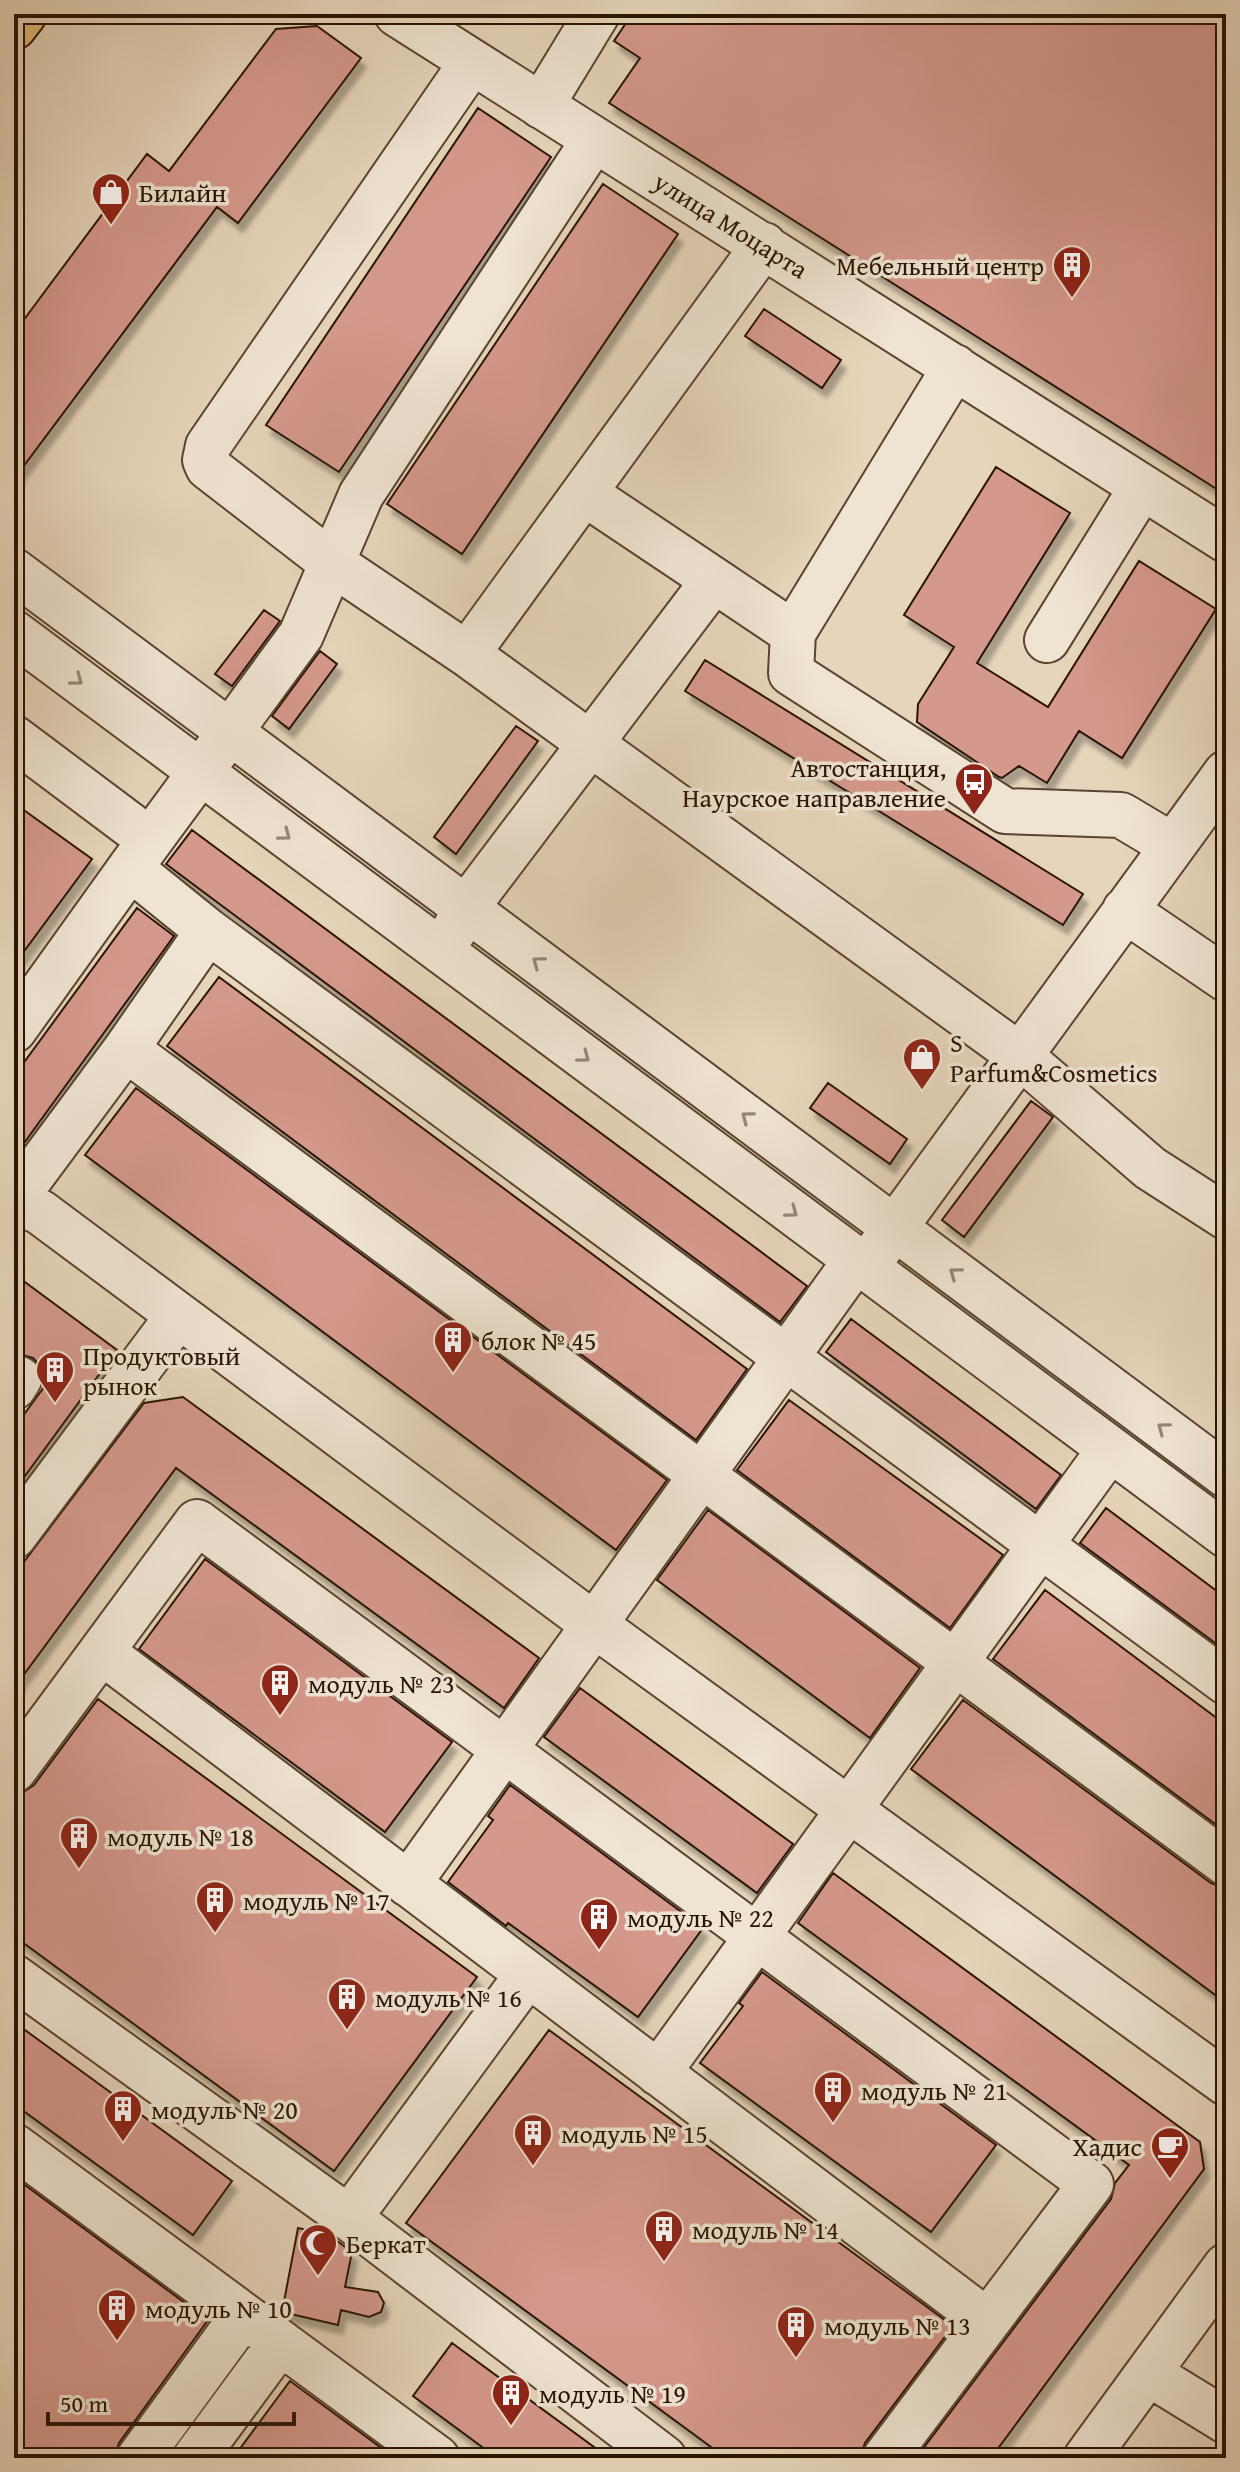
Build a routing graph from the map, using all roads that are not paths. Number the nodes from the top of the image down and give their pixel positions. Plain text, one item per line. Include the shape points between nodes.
1 (24, 14) edge
2 (397, 14) edge
3 (597, 14) edge
4 (14, 27) edge
5 (472, 62) junction
6 (541, 106) junction
7 (594, 140) junction
8 (764, 245) junction
9 (955, 367) junction
10 (1142, 487) junction
11 (584, 493) junction
12 (1226, 540) edge
13 (332, 563) junction
14 (14, 571) edge
15 (714, 580) junction
16 (14, 633) edge
17 (793, 633) junction
18 (1047, 640) dead end
19 (467, 654) junction
20 (229, 732) junction
21 (14, 738) edge
22 (590, 745) junction
23 (200, 772) junction
24 (1226, 773) edge
25 (1173, 846) junction
26 (140, 854) junction
27 (466, 908) junction
28 (1125, 910) junction
29 (208, 931) junction
30 (442, 952) junction
31 (1226, 979) edge
32 (14, 1030) edge
33 (126, 1049) junction
34 (1019, 1055) junction
35 (14, 1200) edge
36 (1226, 1217) edge
37 (894, 1228) junction
38 (861, 1264) junction
39 (178, 1316) junction
40 (787, 1358) junction
41 (1110, 1449) junction
42 (1226, 1475) edge
43 (702, 1476) junction
44 (1226, 1535) edge
45 (14, 1536) edge
46 (1041, 1545) junction
47 (596, 1626) junction
48 (102, 1652) junction
49 (955, 1664) junction
50 (1226, 1682) edge
51 (505, 1747) junction
52 (14, 1770) edge
53 (849, 1810) junction
54 (1226, 1863) edge
55 (408, 1884) junction
56 (757, 1937) junction
57 (528, 1974) junction
58 (14, 1977) edge
59 (658, 2073) junction
60 (1226, 2083) edge
61 (14, 2146) edge
62 (349, 2218) junction
63 (1226, 2266) edge
64 (242, 2317) junction
65 (987, 2321) junction
66 (279, 2344) junction
67 (1148, 2373) junction
68 (1226, 2421) edge
69 (139, 2458) edge
70 (195, 2458) edge
71 (437, 2458) edge
72 (664, 2458) edge
73 (885, 2458) edge
74 (1086, 2458) edge

1 - 4 main road
2 - 5 street, улица Моцарта
3 - 6 street
5 - 6 street, улица Моцарта
5 - 13 street via 206,453 213,472
6 - 7 street, улица Моцарта
7 - 8 street, улица Моцарта
7 - 13 street via 361,495
8 - 9 street, улица Моцарта
8 - 11 street
9 - 10 street, улица Моцарта
9 - 17 street
10 - 12 street, улица Моцарта
10 - 18 street
11 - 15 street
11 - 19 street
13 - 19 street
13 - 20 street via 301,635
14 - 20 street
15 - 17 street
15 - 22 street
16 -> 23 street
17 - 25 street via 791,673 1005,811 1121,815
19 - 22 street
20 - 23 street
20 - 27 street
21 - 26 street
22 - 27 street
22 - 34 street
23 - 26 street
23 -> 30 street
24 - 25 street
25 - 28 street
26 - 29 street
26 - 32 street
27 - 30 street
37 -> 27 street
28 - 31 street
28 - 34 street
29 - 33 street
29 - 40 street
30 -> 38 street
33 - 35 street
33 - 43 street
34 - 36 street via 1150,1168
34 - 37 street
35 - 39 street via 40,1212
37 - 38 street
42 -> 37 street
38 - 40 street
38 - 41 street
39 - 45 street
39 - 47 street
40 - 43 street
40 - 46 street
41 - 44 street
41 - 46 street
43 - 47 street
43 - 49 street
46 - 49 street
46 - 50 street
47 - 51 street
47 - 53 street
48 - 51 street via 197,1522
48 - 52 street
48 - 55 street
49 - 53 street
49 - 54 street
51 - 55 street
51 - 56 street
53 - 56 street
53 - 60 street
55 - 57 street
56 - 59 street
56 - 65 street via 1091,2184
57 - 59 street
57 - 62 street
58 - 62 street
59 - 65 street
61 - 64 street
62 - 72 street
63 - 67 street
64 - 66 street
64 - 69 street
65 - 73 street
66 - 70 street
66 - 71 street
67 - 68 street
67 - 74 street

